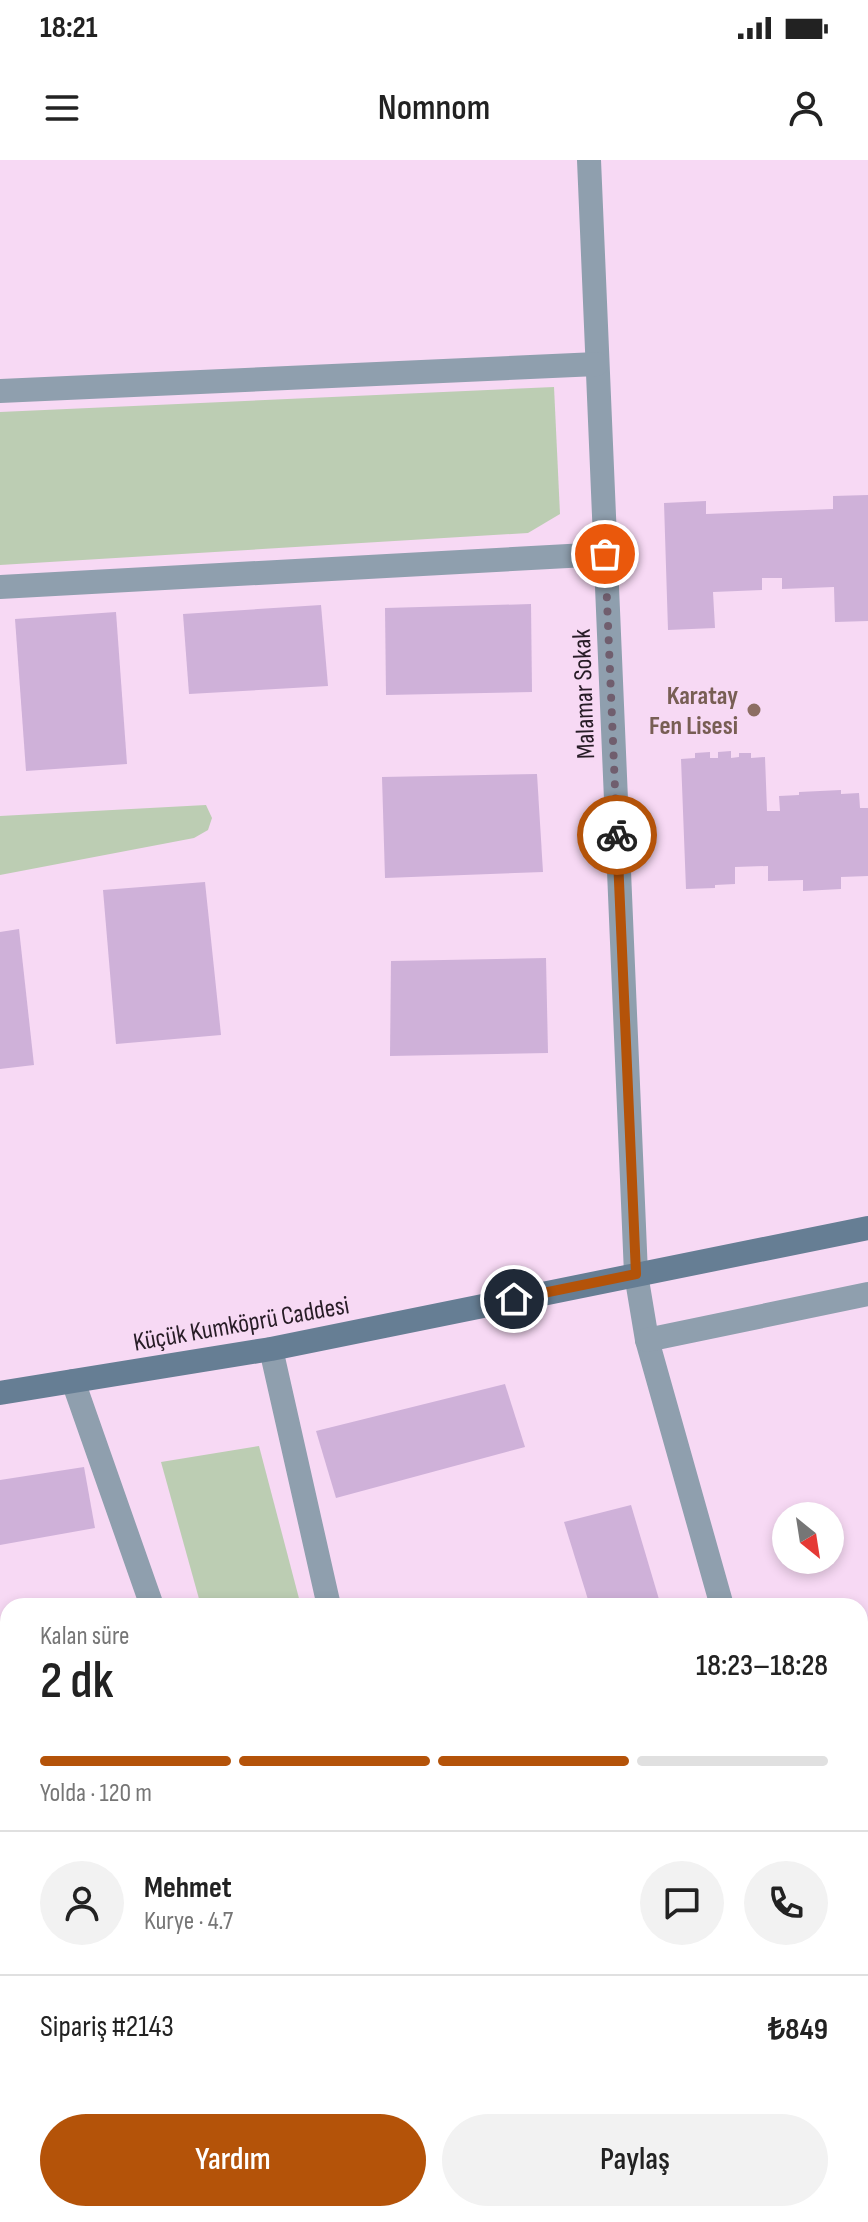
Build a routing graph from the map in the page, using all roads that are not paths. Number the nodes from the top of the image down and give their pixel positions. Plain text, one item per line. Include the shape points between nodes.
1 (589, 160) edge
2 (597, 364) junction
3 (0, 391) edge
4 (605, 554) junction
5 (0, 587) edge
6 (868, 1228) edge
7 (636, 1274) junction
8 (868, 1294) edge
9 (647, 1340) junction
10 (271, 1349) junction
11 (73, 1381) junction
12 (0, 1393) edge
13 (149, 1598) edge
14 (327, 1598) edge
15 (720, 1598) edge

1 - 2 street, Malamar Sokak
2 - 3 street
2 - 4 street, Malamar Sokak
4 - 5 street
4 - 7 street, Malamar Sokak
6 - 7 street, Küçük Kumköprü Caddesi
7 - 9 street, Malamar Sokak
7 - 10 street, Küçük Kumköprü Caddesi
8 - 9 street
9 - 15 street, Malamar Sokak
10 - 11 street, Küçük Kumköprü Caddesi
10 - 14 street
11 - 12 street, Küçük Kumköprü Caddesi
11 - 13 street

